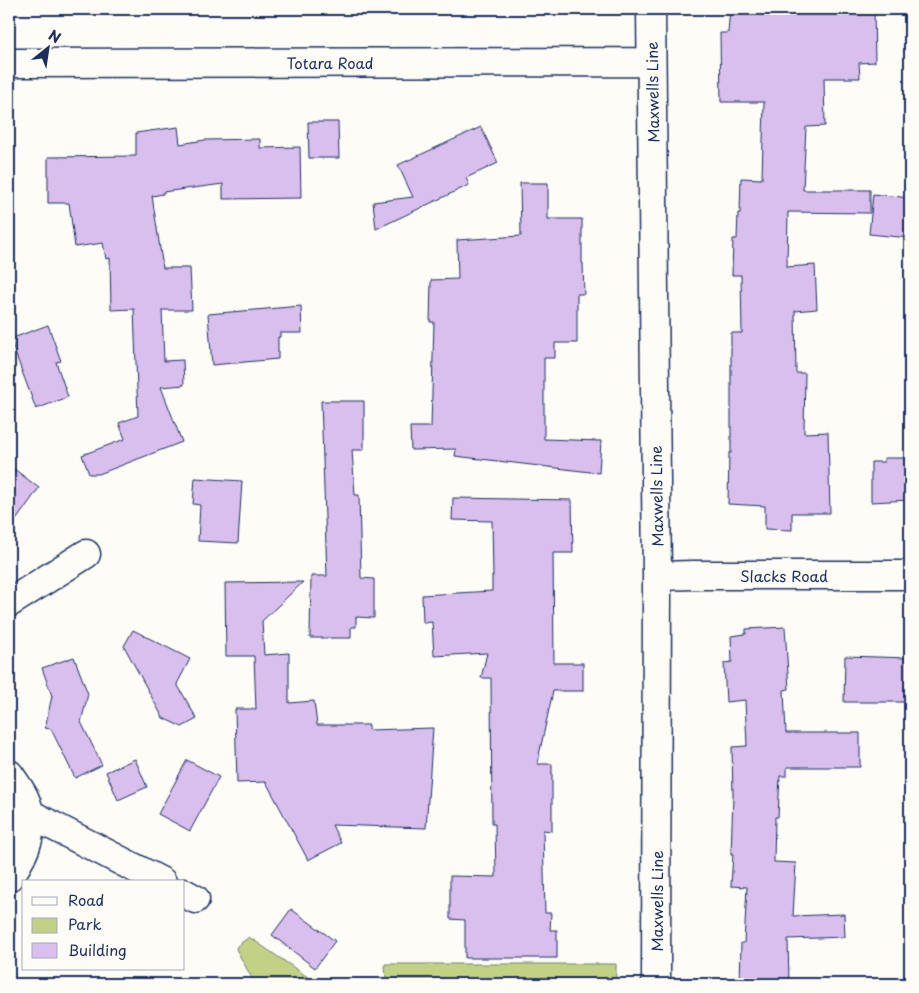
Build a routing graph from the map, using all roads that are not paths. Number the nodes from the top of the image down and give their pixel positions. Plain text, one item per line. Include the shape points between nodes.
1 (651, 9) edge
2 (651, 62) junction
3 (9, 63) edge
4 (86, 554) dead end
5 (910, 575) edge
6 (657, 576) junction
7 (9, 603) edge
8 (9, 774) edge
9 (30, 814) junction
10 (9, 877) edge
11 (158, 880) edge
12 (656, 984) edge

1 - 2 street, Maxwells Line
2 - 3 street, Totara Road
2 - 6 street, Maxwells Line
4 - 7 street
5 - 6 street, Slacks Road
6 - 12 street, Maxwells Line
8 - 9 street via 24,796
9 - 10 street via 29,838 18,865
9 - 11 street

